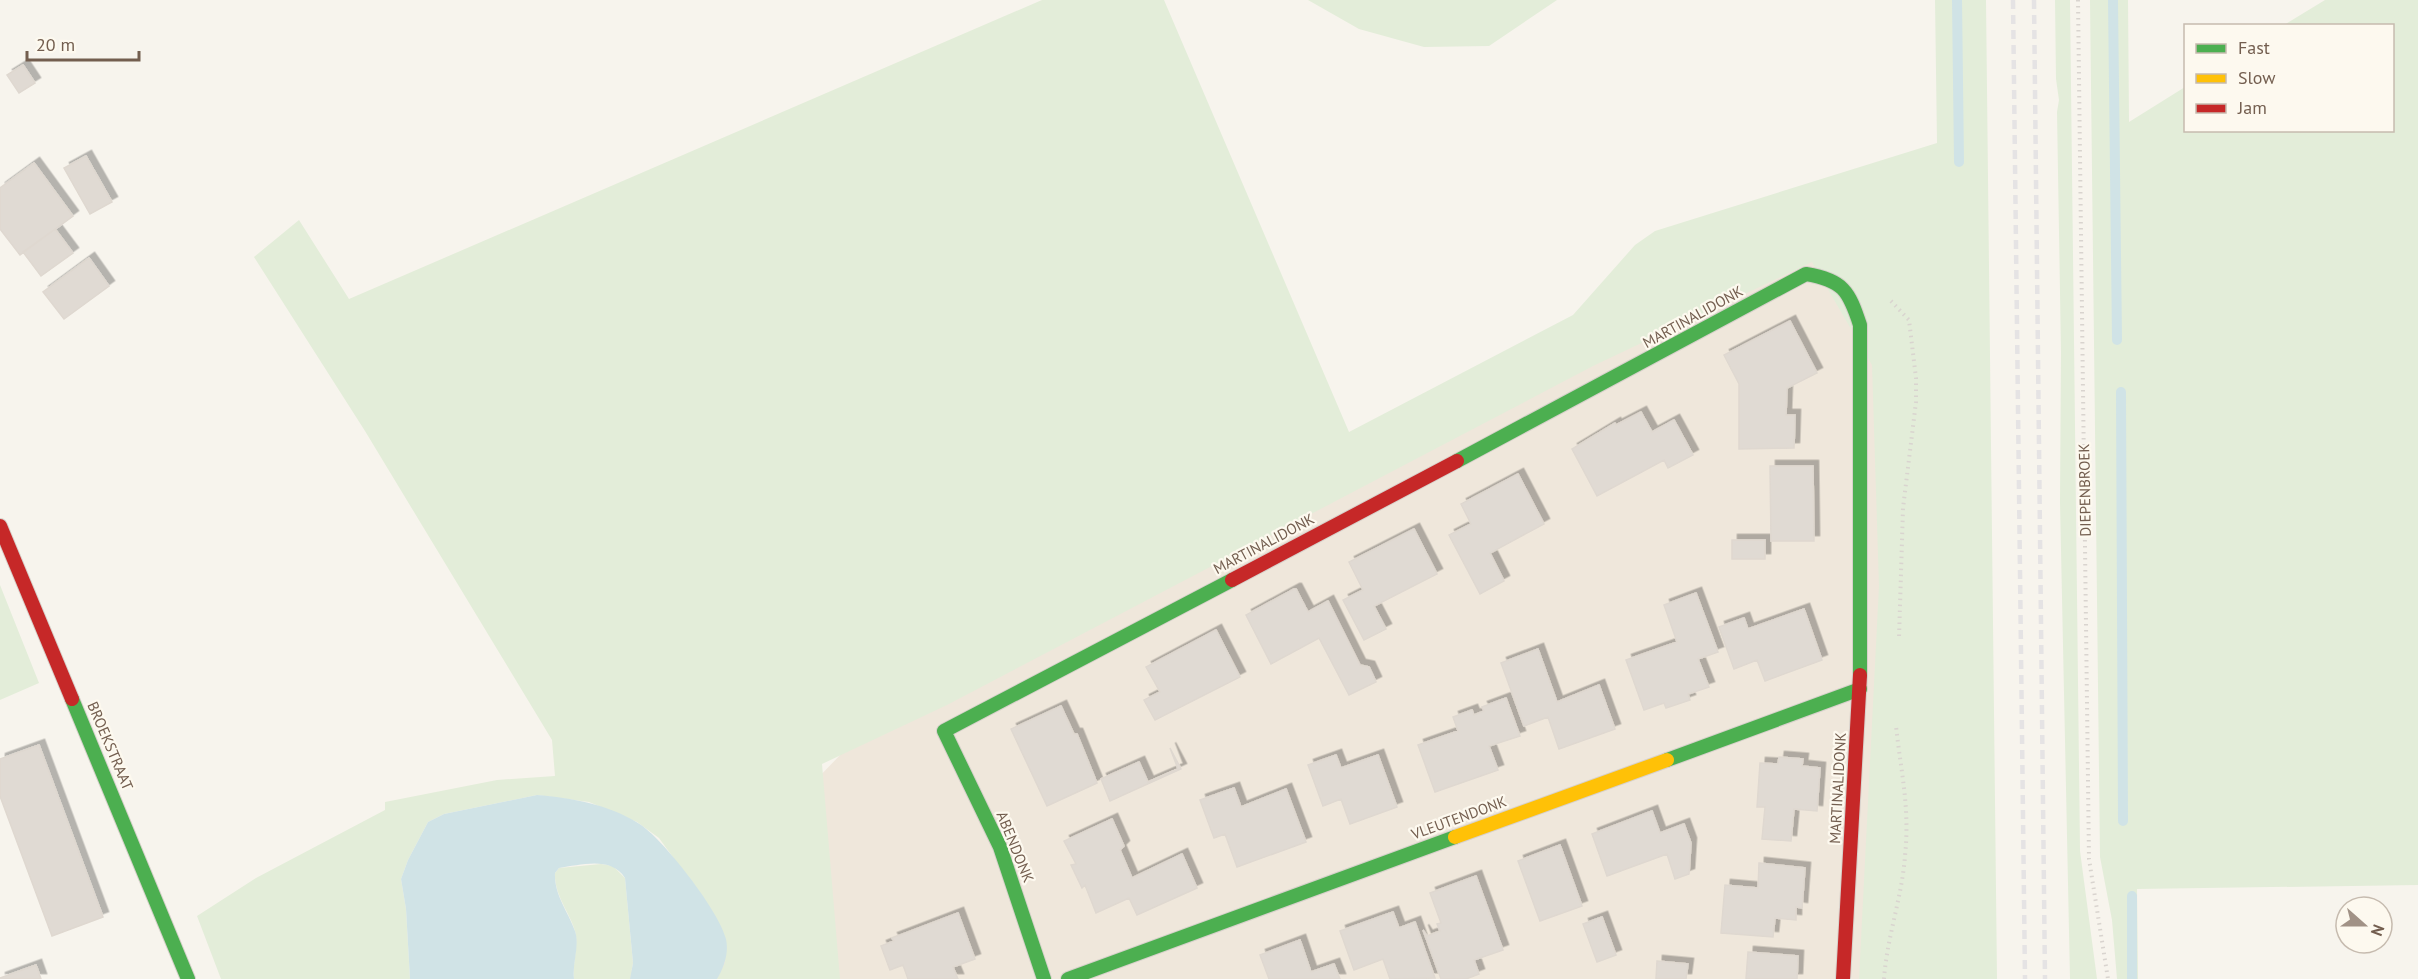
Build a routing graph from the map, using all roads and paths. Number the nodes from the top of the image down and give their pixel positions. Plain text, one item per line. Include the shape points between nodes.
1 (2079, 0) edge
2 (1850, 294) junction
3 (0, 526) edge
4 (1898, 647) dead end
5 (1860, 689) junction
6 (1896, 718) dead end
7 (944, 731) joint
8 (188, 979) edge
9 (1044, 979) edge
10 (1068, 979) edge
11 (1843, 979) edge
12 (1884, 979) edge
13 (2108, 979) edge

1 - 13 path, DIEPENBROEK via 2090,859
2 - 4 path via 1869,292 1892,301 1909,320 1913,338 1916,402 1903,508
2 - 5 street, MARTINALIDONK via 1860,325
2 - 7 street, MARTINALIDONK via 1829,277 1806,274
3 - 8 street, BROEKSTRAAT
5 - 10 street, VLEUTENDONK
5 - 11 street, MARTINALIDONK
6 - 12 path via 1908,820 1904,868
7 - 9 street, ABENDONK via 1000,847

